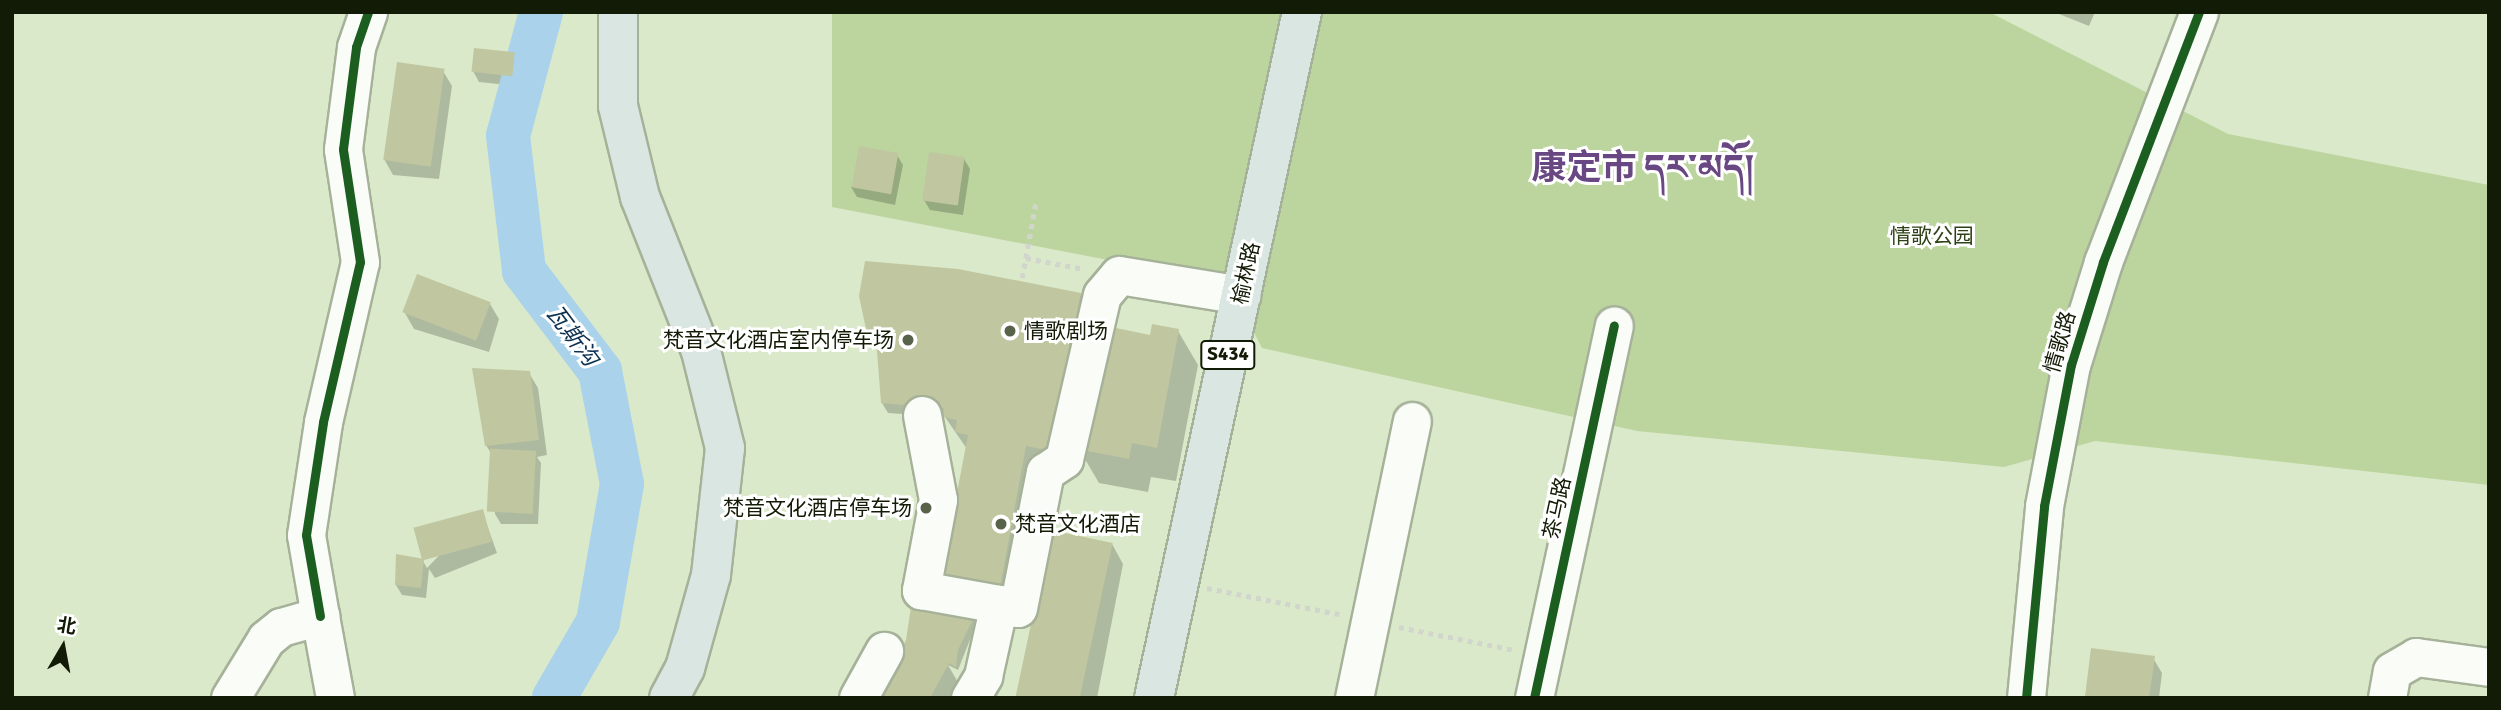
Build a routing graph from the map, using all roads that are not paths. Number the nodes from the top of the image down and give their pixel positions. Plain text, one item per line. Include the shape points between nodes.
1 (368, 12) edge
2 (618, 12) edge
3 (1302, 12) edge
4 (2199, 12) edge
5 (1241, 295) junction
6 (1614, 326) dead end
7 (922, 415) dead end
8 (1412, 421) dead end
9 (999, 604) junction
10 (320, 616) junction
11 (884, 651) dead end
12 (2489, 667) edge
13 (230, 698) edge
14 (335, 698) edge
15 (669, 698) edge
16 (858, 698) edge
17 (970, 698) edge
18 (1154, 698) edge
19 (1354, 698) edge
20 (1534, 698) edge
21 (2026, 698) edge
22 (2387, 698) edge

1 - 10 street via 356,47 344,149 360,261 323,422 306,535
2 - 15 main road via 621,119 640,197 701,351 724,448 711,575 685,668
3 - 5 main road, 榆林路 / S434
4 - 21 street, 情歌路 via 2091,296 2065,388 2044,506
5 - 9 street via 1119,275 1102,295 1064,459 1045,472 1018,608
5 - 18 main road, 榆林路 / S434
6 - 20 street, 茶马路
7 - 9 street via 938,500 921,590
8 - 19 street
9 - 17 street via 983,676
10 - 13 street via 281,627 267,639
10 - 14 street
11 - 16 street
12 - 22 street via 2416,657 2392,671

